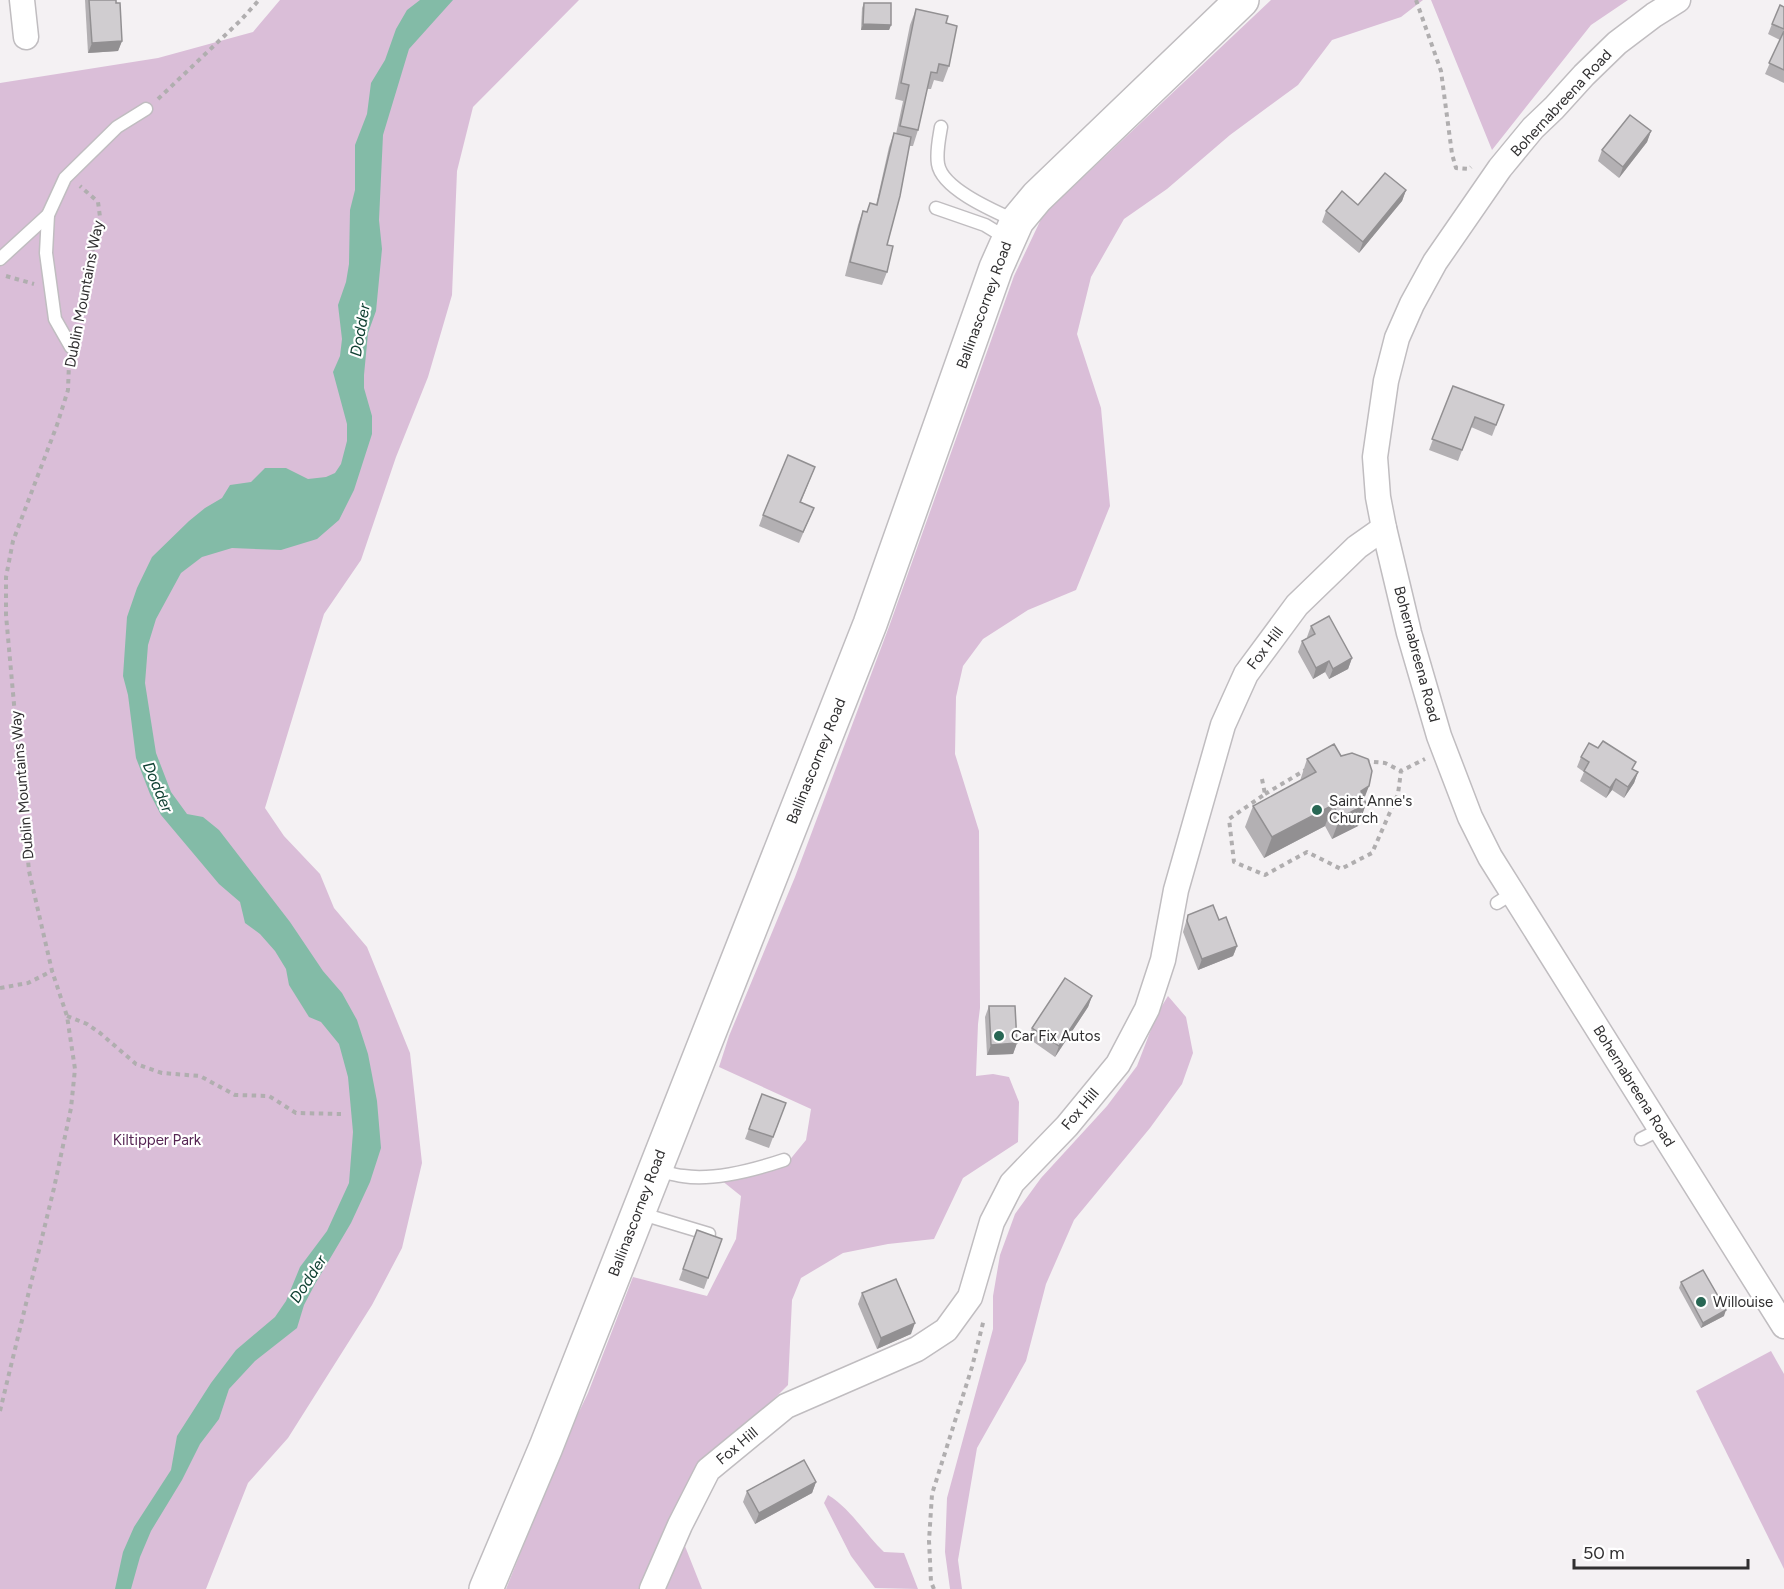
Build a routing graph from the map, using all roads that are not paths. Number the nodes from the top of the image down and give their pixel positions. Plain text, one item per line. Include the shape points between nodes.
1 (22, 0) edge
2 (1242, 0) edge
3 (1678, 0) edge
4 (26, 37) dead end
5 (146, 109) road end
6 (941, 127) dead end
7 (936, 208) dead end
8 (48, 215) junction
9 (1013, 230) junction
10 (0, 259) edge
11 (70, 347) road end
12 (1384, 528) junction
13 (784, 1160) dead end
14 (654, 1169) junction
15 (638, 1212) junction
16 (709, 1234) edge
17 (1784, 1326) edge
18 (486, 1589) edge
19 (652, 1589) edge

1 - 4 street
2 - 9 main road, Ballinascorney Road via 1037,197
3 - 12 street, Bohernabreena Road via 1617,43 1533,128 1500,168 1435,262 1397,338 1386,381 1375,457
5 - 8 lane via 117,127 65,178
6 - 9 lane via 938,167 950,184 991,209
7 - 9 lane via 984,225
8 - 10 lane
8 - 11 lane via 46,253 50,289 56,319
9 - 14 main road, Ballinascorney Road via 996,268 870,624
12 - 17 street, Bohernabreena Road via 1446,754 1505,898 1651,1134
12 - 19 street, Fox Hill via 1357,547 1297,605 1246,674 1222,725 1147,1009 1118,1064 1012,1184 992,1222 970,1297 946,1330 918,1349 786,1406 708,1470
13 - 14 lane via 753,1170 699,1177
14 - 15 main road, Ballinascorney Road
15 - 16 lane
15 - 18 main road, Ballinascorney Road

